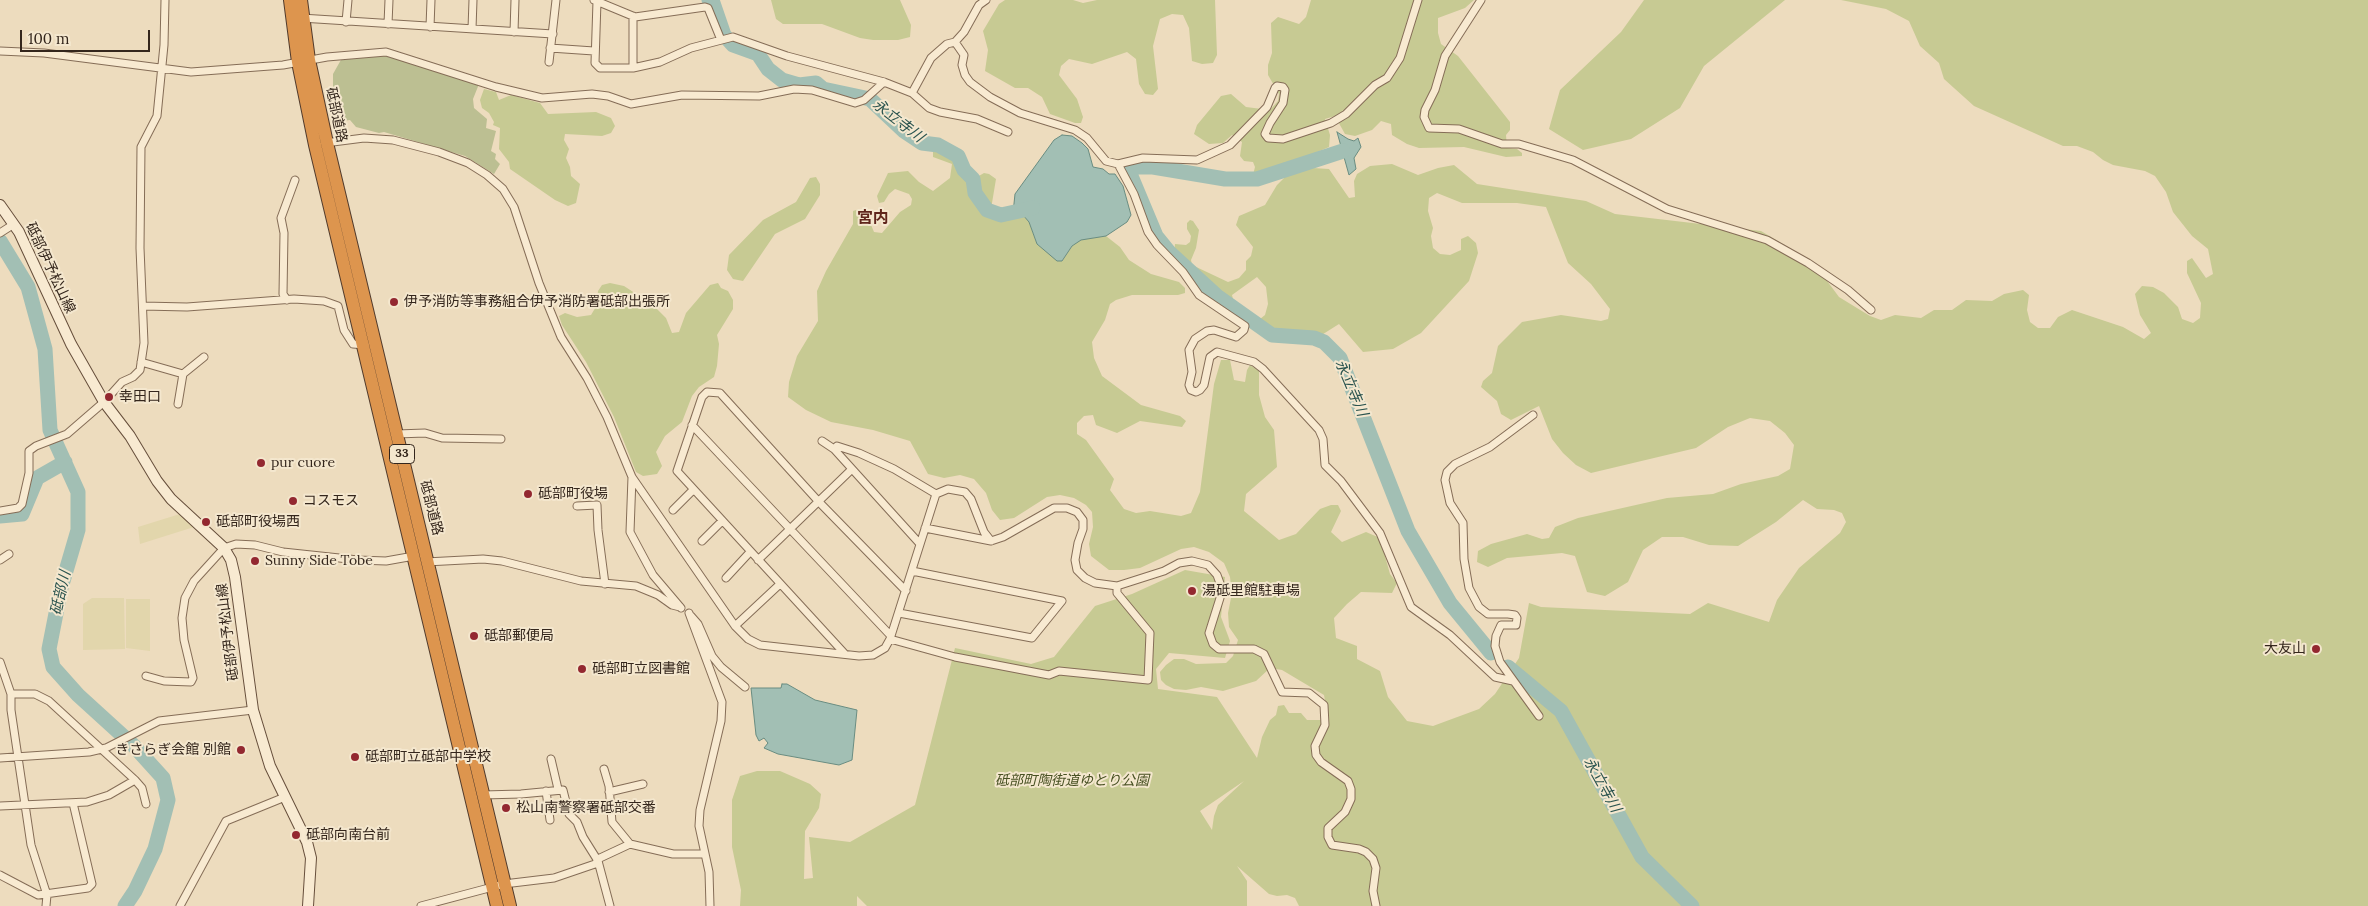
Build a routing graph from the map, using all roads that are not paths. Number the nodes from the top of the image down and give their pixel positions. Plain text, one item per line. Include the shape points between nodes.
1 (165, 0) edge
2 (290, 0) edge
3 (301, 0) edge
4 (348, 0) edge
5 (389, 0) edge
6 (431, 0) edge
7 (473, 0) edge
8 (515, 0) edge
9 (556, 0) edge
10 (986, 0) edge
11 (1418, 0) edge
12 (1481, 0) edge
13 (596, 1) edge
14 (633, 16) junction
15 (297, 18) junction
16 (346, 22) junction
17 (388, 24) junction
18 (430, 27) junction
19 (472, 29) junction
20 (514, 32) junction
21 (553, 34) junction
22 (723, 40) junction
23 (955, 42) junction
24 (550, 48) junction
25 (0, 51) edge
26 (594, 51) junction
27 (303, 61) junction
28 (549, 62) dead end
29 (633, 68) junction
30 (162, 69) junction
31 (884, 82) junction
32 (912, 93) junction
33 (1008, 132) dead end
34 (321, 144) junction
35 (1118, 164) junction
36 (295, 180) dead end
37 (0, 205) edge
38 (7, 229) edge
39 (287, 300) junction
40 (143, 306) junction
41 (1871, 310) dead end
42 (375, 343) junction
43 (362, 345) junction
44 (204, 357) dead end
45 (141, 362) junction
46 (183, 374) junction
47 (104, 402) junction
48 (178, 404) dead end
49 (1533, 415) dead end
50 (692, 426) junction
51 (397, 434) junction
52 (501, 440) dead end
53 (822, 441) dead end
54 (834, 449) junction
55 (852, 469) junction
56 (632, 477) junction
57 (693, 490) junction
58 (936, 494) junction
59 (820, 502) junction
60 (577, 506) dead end
61 (673, 510) dead end
62 (0, 511) edge
63 (722, 521) junction
64 (925, 528) junction
65 (790, 530) junction
66 (702, 541) dead end
67 (991, 541) junction
68 (920, 544) junction
69 (224, 548) junction
70 (750, 552) junction
71 (9, 554) dead end
72 (413, 556) junction
73 (0, 560) edge
74 (758, 560) junction
75 (428, 563) junction
76 (912, 571) junction
77 (726, 578) dead end
78 (605, 584) junction
79 (780, 584) junction
80 (1117, 586) junction
81 (906, 591) junction
82 (680, 606) junction
83 (689, 613) junction
84 (899, 613) junction
85 (735, 626) junction
86 (891, 638) junction
87 (845, 654) junction
88 (0, 662) edge
89 (146, 676) dead end
90 (1513, 681) junction
91 (746, 687) dead end
92 (11, 694) junction
93 (253, 710) junction
94 (1539, 716) dead end
95 (104, 748) junction
96 (18, 757) junction
97 (0, 758) edge
98 (551, 759) dead end
99 (604, 770) dead end
100 (135, 780) junction
101 (643, 784) dead end
102 (558, 789) junction
103 (546, 791) junction
104 (609, 792) junction
105 (483, 795) junction
106 (284, 797) junction
107 (73, 803) junction
108 (146, 804) dead end
109 (25, 805) junction
110 (0, 806) edge
111 (550, 820) dead end
112 (630, 844) junction
113 (704, 854) junction
114 (598, 861) junction
115 (0, 875) edge
116 (498, 886) junction
117 (47, 895) junction
118 (46, 906) edge
119 (180, 906) edge
120 (308, 906) edge
121 (420, 906) edge
122 (497, 906) edge
123 (510, 906) edge
124 (610, 906) edge
125 (710, 906) edge
126 (1376, 906) edge

1 - 30 street
2 - 15 highway, 砥部道路 / 33
3 - 15 highway, 砥部道路 / 33
4 - 16 street
5 - 17 street
6 - 18 street
7 - 19 street
8 - 20 street
9 - 21 street
10 - 23 street via 979,5
11 - 35 street via 1400,58 1387,78 1331,123 1283,139 1268,138 1265,134 1283,103 1285,90 1283,86 1277,86 1267,107 1223,149 1197,160 1143,158
12 - 41 street via 1445,56 1425,110 1429,128 1459,129 1502,144 1519,144 1573,160 1667,209 1767,240 1808,263
13 - 14 street
13 - 26 street via 597,45
14 - 22 street via 705,7
14 - 29 street
15 - 16 street
15 - 27 highway, 砥部道路 / 33
16 - 17 street
17 - 18 street
18 - 19 street
19 - 20 street
20 - 21 street
21 - 24 street
22 - 29 street
22 - 31 street via 733,38
23 - 32 street via 947,44 931,58
23 - 35 street via 964,55 965,75 990,97 1020,113 1075,130 1087,138 1106,161
24 - 26 street
24 - 28 street
25 - 30 street via 53,54
26 - 29 street via 594,63 600,68
27 - 30 street via 191,72
27 - 31 street via 386,52 542,98 592,94 631,104 682,95 759,96 794,89 812,90 850,102 864,100
27 - 34 highway, 砥部道路 / 33
30 - 40 street via 158,116 141,147
31 - 32 street
32 - 33 street via 929,108 977,119
34 - 42 highway, 砥部道路 / 33
34 - 43 highway, 砥部道路 / 33
34 - 56 street via 364,138 393,140 468,163 503,189 514,207 561,338 607,417
35 - 90 street via 1134,194 1148,232 1157,244 1199,295 1245,326 1236,337 1207,330 1195,339 1189,350 1192,372 1189,386 1192,390 1196,392 1204,385 1210,357 1217,352 1254,362 1263,369 1324,439 1325,465 1380,533 1411,606 1450,635 1495,677
36 - 39 street via 281,218 284,232 283,294
37 - 38 main road, 砥部伊予松山線
38 - 47 main road, 砥部伊予松山線
39 - 40 street via 187,307
39 - 43 street via 324,301 338,306 347,338 353,344
40 - 45 street
42 - 43 street
42 - 51 highway, 砥部道路 / 33
43 - 72 highway, 砥部道路 / 33
44 - 46 street
45 - 46 street
45 - 47 street via 140,370 122,382
46 - 48 street
47 - 62 street via 67,434 29,452 29,473 22,504 18,508
47 - 69 main road, 砥部伊予松山線 via 171,500
49 - 90 street via 1490,447 1455,464 1447,472 1445,480 1450,503 1463,524 1466,579 1474,599 1488,614 1508,614 1517,618 1516,625 1502,625 1495,646 1500,662
50 - 57 street via 676,471
50 - 59 street via 702,397 707,392 720,393
50 - 65 street
51 - 52 street via 425,433 449,439
51 - 75 highway, 砥部道路 / 33
53 - 54 street
54 - 55 street
54 - 58 street via 837,446 858,453 894,469
55 - 59 street
55 - 68 street
56 - 82 street via 630,532 653,574
56 - 85 street
57 - 61 street
57 - 63 street
58 - 64 street
58 - 67 street via 948,488 965,492
59 - 65 street
59 - 81 street
60 - 78 street via 597,505
63 - 66 street
63 - 70 street
64 - 67 street
64 - 68 street
65 - 74 street
65 - 86 street
67 - 80 street via 1054,508 1067,508 1077,512 1083,520 1075,560 1077,570 1095,583
68 - 76 street
69 - 72 street via 236,544 255,545 283,552 358,560
69 - 89 street via 194,582 185,598 182,618 191,682 164,681
69 - 93 main road, 砥部伊予松山線 via 236,577
70 - 74 street
70 - 77 street
71 - 73 street
72 - 75 street
72 - 116 highway, 砥部道路 / 33
74 - 79 street
75 - 78 street via 483,559 502,561 580,581
75 - 105 highway, 砥部道路 / 33
76 - 81 street
76 - 84 street via 1062,601 1032,638
78 - 82 street via 647,589 672,605
79 - 85 street
79 - 87 street
80 - 86 street via 1118,593 1150,633 1148,680 1059,671 1050,675 955,657
80 - 126 street via 1179,563 1192,561 1208,565 1217,574 1220,586 1220,598 1209,633 1213,644 1219,649 1254,649 1264,654 1282,692 1309,693 1324,705 1325,725 1315,746 1316,755 1348,782 1351,789 1351,799 1345,812 1328,828 1328,837 1332,845 1358,849 1373,859
81 - 84 street
82 - 83 street
83 - 91 street via 698,624 712,656
83 - 113 street via 722,702 721,721 700,810
84 - 86 street
85 - 87 street via 760,645
86 - 87 street via 885,648 874,655
88 - 92 street
90 - 94 street
92 - 95 street via 26,692 43,696
92 - 96 street
93 - 95 street via 158,721
93 - 106 main road, 砥部伊予松山線 via 270,766
95 - 96 street
95 - 100 street
96 - 97 street
96 - 109 street
98 - 102 street
99 - 104 street
100 - 107 street via 109,795
100 - 108 street via 142,788
101 - 104 street
102 - 103 street
102 - 114 street via 563,790 569,814 577,822
103 - 105 street
103 - 111 street
104 - 112 street via 612,822
105 - 116 highway, 砥部道路 / 33
106 - 119 street via 226,821
106 - 120 main road, 砥部伊予松山線 via 307,842 311,858
107 - 109 street
107 - 117 street via 92,884 88,888
109 - 110 street
109 - 117 street via 31,845
112 - 113 street via 673,854
112 - 114 street
113 - 125 street via 709,872
114 - 116 street via 554,878
114 - 124 street
115 - 117 street via 38,895
116 - 121 street
116 - 122 highway, 砥部道路 / 33
116 - 123 highway, 砥部道路 / 33
117 - 118 street

